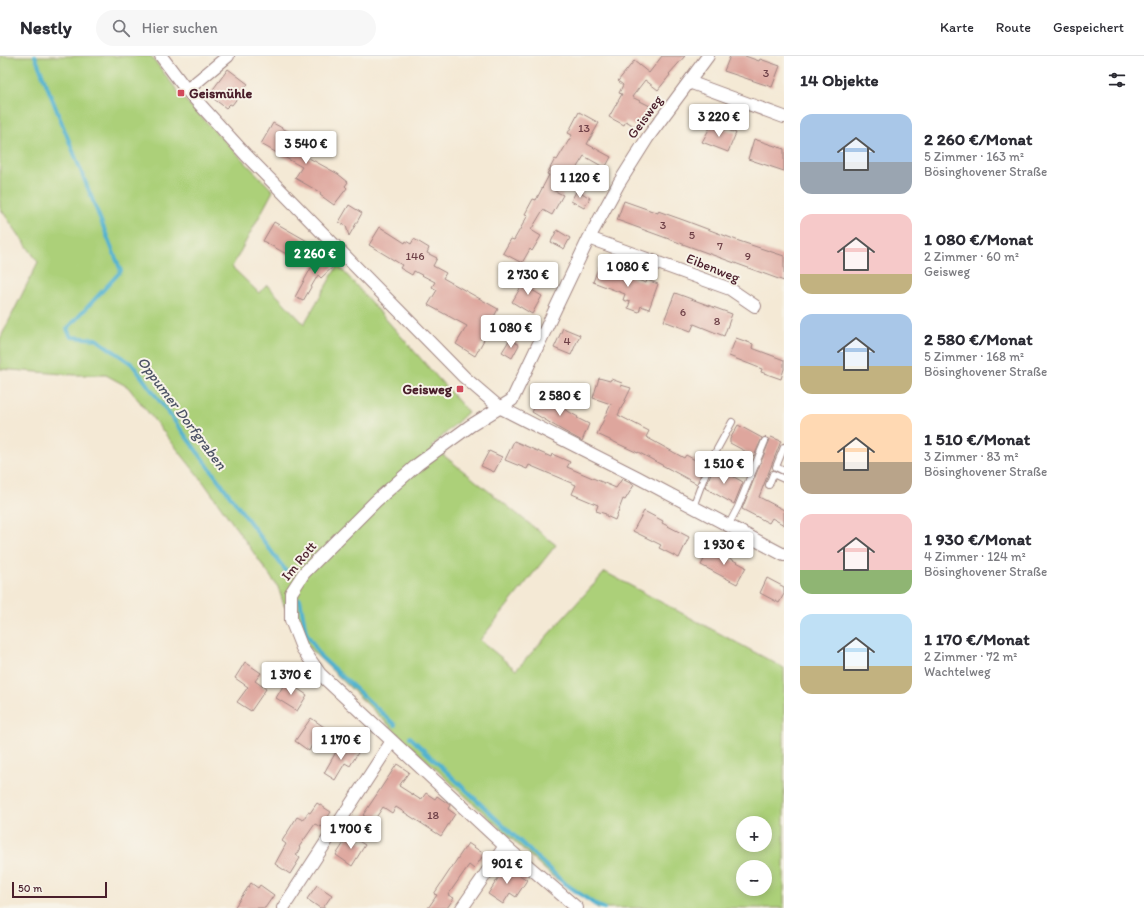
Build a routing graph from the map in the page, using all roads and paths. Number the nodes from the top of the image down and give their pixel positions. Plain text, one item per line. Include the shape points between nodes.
1 (161, 56) edge
2 (228, 56) edge
3 (708, 56) edge
4 (690, 82) junction
5 (187, 90) junction
6 (784, 117) edge
7 (589, 238) junction
8 (755, 306) dead end
9 (499, 408) junction
10 (732, 422) dead end
11 (765, 441) dead end
12 (784, 447) edge
13 (784, 471) edge
14 (784, 479) edge
15 (769, 485) dead end
16 (693, 507) junction
17 (728, 526) junction
18 (784, 555) edge
19 (392, 742) junction
20 (505, 846) junction
21 (283, 908) edge
22 (462, 908) edge
23 (577, 908) edge

1 - 5 street
2 - 5 street
3 - 4 street, Geisweg
4 - 6 street
4 - 7 street, Geisweg via 644,143 618,183
5 - 9 street via 246,155 464,377
7 - 8 street, Eibenweg via 730,289
7 - 9 street, Geisweg via 512,400
9 - 16 street
9 - 19 street, Im Rott via 418,464 376,501 304,573 291,593 291,620 302,648 320,674
10 - 16 lane via 709,464
11 - 17 lane
12 - 13 lane via 776,468
14 - 15 lane via 773,474
16 - 17 street
17 - 18 street
19 - 20 street, Im Rott
19 - 21 street
20 - 22 street
20 - 23 street, Im Rott

